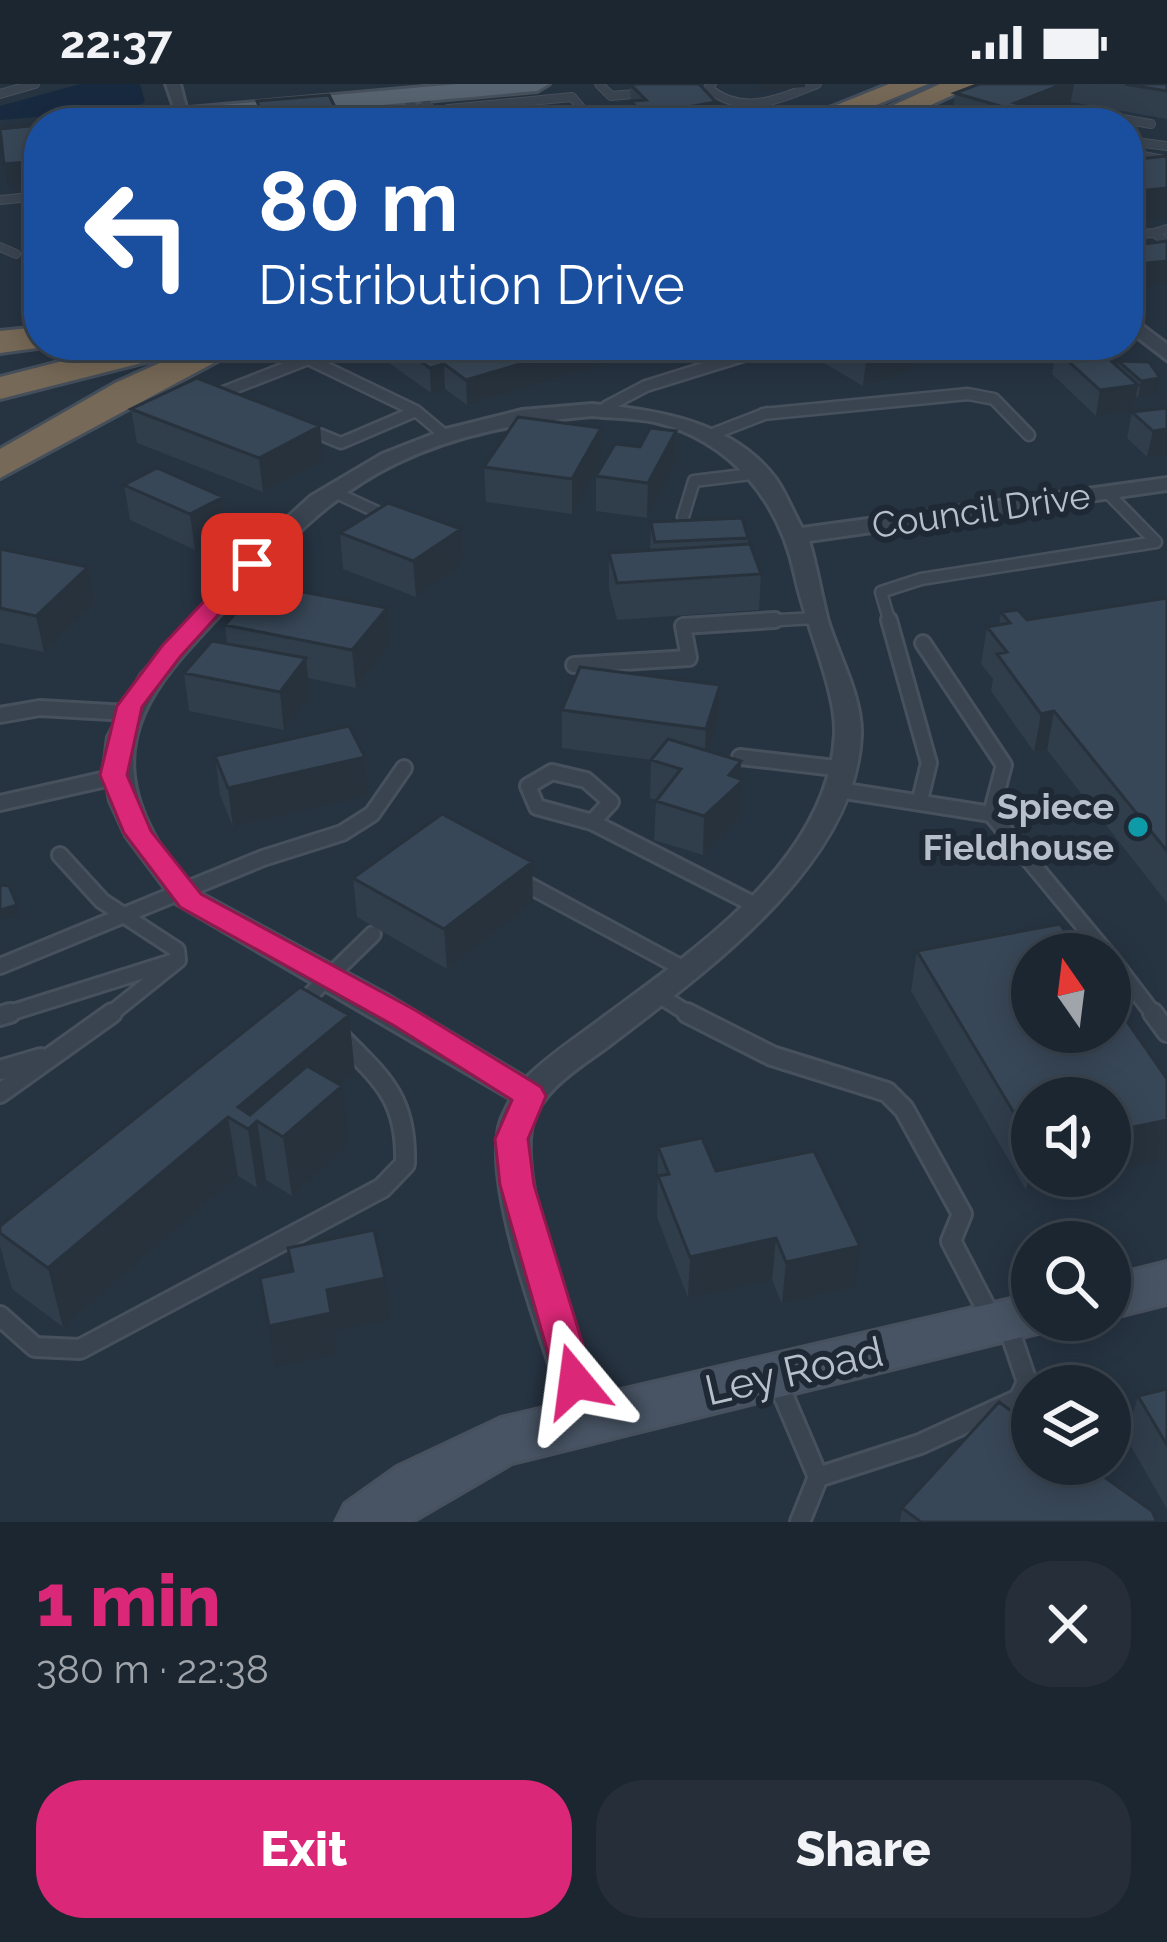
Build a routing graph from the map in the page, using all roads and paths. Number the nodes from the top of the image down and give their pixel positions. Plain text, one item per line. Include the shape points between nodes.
1 (35, 84) edge
2 (599, 84) edge
3 (662, 84) edge
4 (817, 84) edge
5 (915, 84) edge
6 (964, 84) edge
7 (710, 86) edge
8 (532, 90) edge
9 (0, 94) edge
10 (413, 95) junction
11 (611, 96) junction
12 (574, 99) junction
13 (372, 108) edge
14 (418, 108) edge
15 (425, 108) edge
16 (452, 108) edge
17 (582, 108) edge
18 (848, 108) edge
19 (903, 108) edge
20 (1143, 123) edge
21 (1151, 124) dead end
22 (1167, 229) edge
23 (1163, 240) edge
24 (0, 247) edge
25 (16, 254) dead end
26 (1143, 334) edge
27 (1167, 354) edge
28 (109, 360) edge
29 (197, 360) edge
30 (305, 360) edge
31 (310, 360) edge
32 (730, 360) edge
33 (0, 388) edge
34 (811, 399) dead end
35 (241, 401) edge
36 (607, 407) junction
37 (416, 412) junction
38 (763, 414) junction
39 (301, 427) edge
40 (710, 435) junction
41 (1029, 435) dead end
42 (447, 437) junction
43 (0, 466) edge
44 (759, 472) junction
45 (1167, 484) edge
46 (332, 491) junction
47 (1106, 492) junction
48 (683, 517) edge
49 (403, 523) edge
50 (796, 536) junction
51 (226, 595) junction
52 (295, 604) edge
53 (816, 618) junction
54 (923, 644) dead end
55 (574, 665) dead end
56 (128, 713) junction
57 (0, 715) edge
58 (740, 757) edge
59 (404, 768) dead end
60 (115, 777) junction
61 (842, 779) junction
62 (920, 800) junction
63 (0, 803) edge
64 (992, 814) junction
65 (592, 822) junction
66 (60, 855) dead end
67 (492, 866) edge
68 (184, 892) junction
69 (758, 906) junction
70 (129, 915) junction
71 (1090, 933) edge
72 (374, 934) dead end
73 (178, 960) junction
74 (0, 966) edge
75 (682, 968) junction
76 (329, 976) junction
77 (1131, 985) edge
78 (654, 992) junction
79 (0, 1016) edge
80 (1167, 1032) edge
81 (51, 1055) junction
82 (0, 1070) edge
83 (0, 1093) edge
84 (530, 1096) junction
85 (1167, 1283) edge
86 (1131, 1292) edge
87 (0, 1316) edge
88 (1011, 1320) edge
89 (1016, 1341) edge
90 (775, 1376) junction
91 (586, 1421) junction
92 (818, 1478) junction
93 (364, 1522) edge
94 (800, 1522) edge

1 - 9 lane
2 - 11 lane
3 - 11 lane via 669,91
4 - 7 lane via 764,103 725,106
5 - 18 highway
6 - 19 highway
8 - 10 main road
8 - 12 lane
8 - 16 lane
10 - 13 main road
10 - 14 lane
10 - 15 lane
11 - 12 lane
12 - 17 lane
20 - 21 lane
22 - 23 lane
24 - 25 lane
26 - 27 street
28 - 33 highway
29 - 43 highway
30 - 35 lane via 221,393
31 - 37 lane
32 - 36 lane
34 - 38 lane
36 - 40 street
36 - 42 street
37 - 39 lane via 340,443
37 - 42 lane
38 - 40 lane
38 - 41 lane via 968,394 994,399
40 - 44 street
42 - 46 street
44 - 48 lane via 694,481
44 - 50 street
45 - 47 street, Council Drive
46 - 49 lane
46 - 51 street
47 - 50 street, Council Drive
47 - 62 lane via 1156,542 880,592 929,763
50 - 53 street
51 - 52 lane
51 - 56 street via 171,651
53 - 55 lane via 683,626 689,658
53 - 61 street via 848,729
54 - 64 lane via 1004,765
56 - 57 lane via 56,708
56 - 60 street
58 - 61 lane
59 - 68 lane via 367,818 336,837
60 - 63 lane
60 - 68 street via 138,833
61 - 62 lane
61 - 69 street via 808,851
62 - 64 lane
64 - 71 lane
65 - 65 lane via 611,802 574,774 552,772 528,786 536,807
65 - 69 lane
66 - 70 lane via 102,901
67 - 75 lane
68 - 70 lane
68 - 76 street
69 - 75 street
70 - 73 lane via 178,950
70 - 74 lane
72 - 76 lane
73 - 79 lane
73 - 81 lane
75 - 78 street
76 - 84 street
76 - 87 lane via 291,1014 343,1038 378,1075 406,1123 405,1164 382,1189 80,1349 35,1347
77 - 80 lane
78 - 84 street
78 - 88 lane via 724,1036 896,1101 962,1214 951,1241
81 - 82 lane
81 - 83 lane
84 - 91 street via 512,1139 517,1185
85 - 86 main road
88 - 90 main road, Ley Road
89 - 92 lane via 1027,1382 1019,1399
90 - 91 main road, Ley Road
90 - 92 lane
91 - 93 main road, Ley Road via 501,1442
92 - 94 lane

